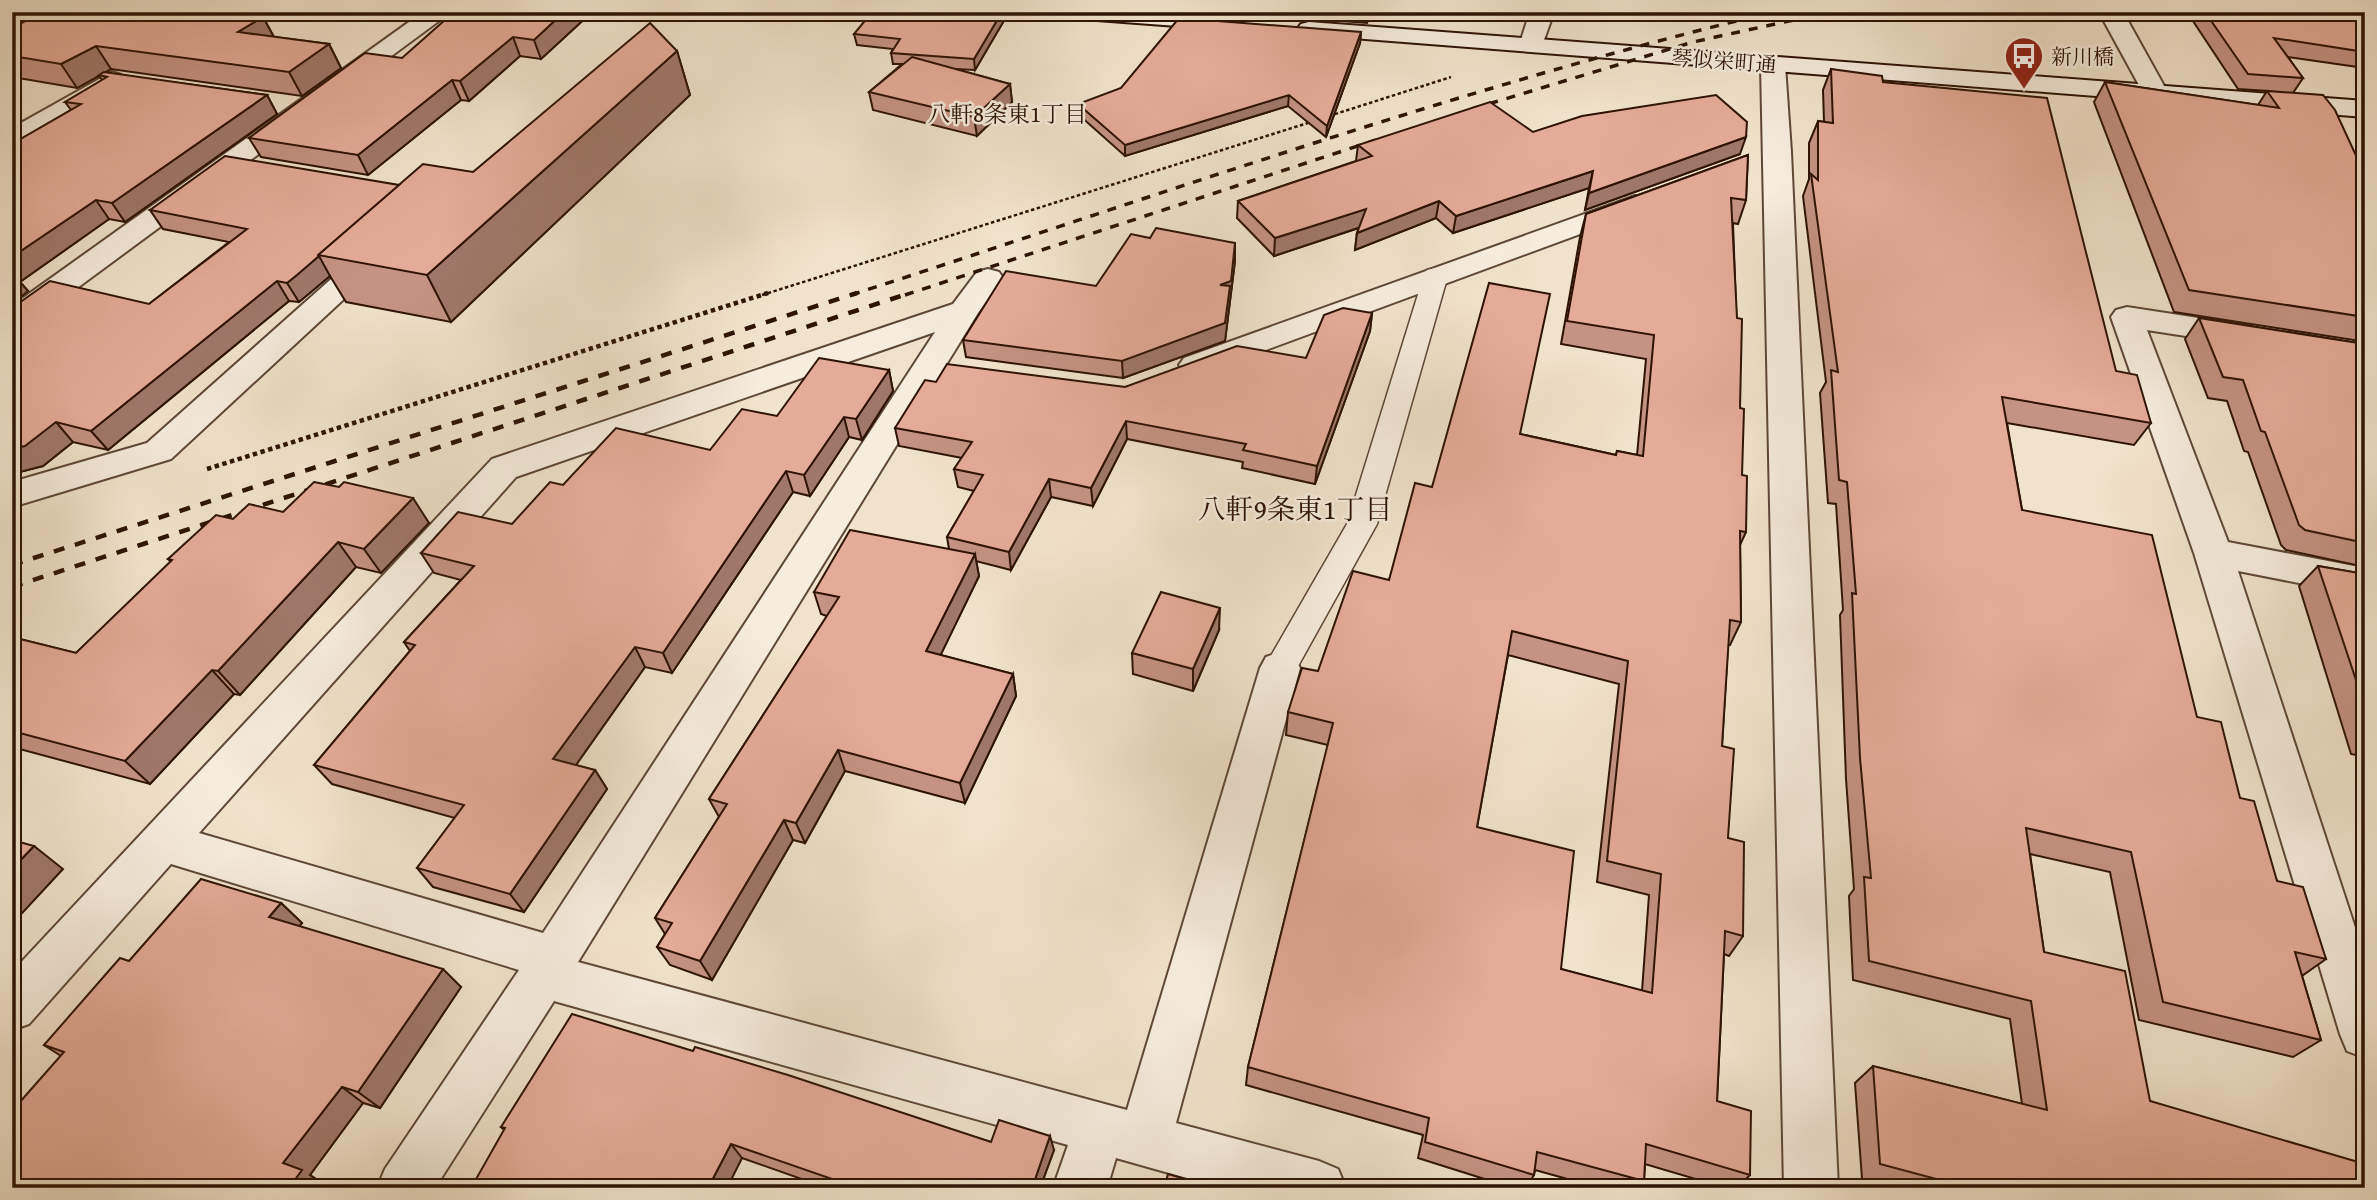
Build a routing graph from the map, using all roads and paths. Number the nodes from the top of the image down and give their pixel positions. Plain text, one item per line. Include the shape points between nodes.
1 (34, 12) edge
2 (439, 12) edge
3 (1083, 12) edge
4 (1542, 12) edge
5 (2110, 12) edge
6 (12, 24) edge
7 (1260, 26) edge
8 (1287, 28) edge
9 (1531, 46) junction
10 (1773, 65) junction
11 (1462, 74) dead end
12 (137, 83) edge
13 (2155, 93) junction
14 (268, 102) dead end
15 (307, 107) junction
16 (2365, 109) edge
17 (12, 139) edge
18 (231, 163) junction
19 (270, 169) edge
20 (1664, 193) edge
21 (397, 234) edge
22 (1436, 275) junction
23 (12, 321) edge
24 (2273, 340) edge
25 (1164, 377) edge
26 (205, 469) dead end
27 (12, 495) edge
28 (2213, 553) junction
29 (2365, 582) edge
30 (1280, 668) joint
31 (163, 842) junction
32 (548, 966) junction
33 (12, 1007) edge
34 (2365, 1034) edge
35 (1121, 1135) junction
36 (404, 1188) edge
37 (1080, 1188) edge
38 (1319, 1188) edge
39 (1811, 1188) edge

1 - 6 path
2 - 15 street
3 - 7 street
4 - 9 street
5 - 13 street
8 - 9 street, 琴似栄町通
9 - 10 street, 琴似栄町通
10 - 13 street, 琴似栄町通
10 - 39 street via 1765,157
11 - 26 path
12 - 17 street via 111,80
13 - 16 street, 琴似栄町通
14 - 15 street
15 - 18 street
18 - 19 street
18 - 23 street
20 - 22 street
21 - 27 street via 159,451
22 - 25 street
22 - 30 lane via 1362,524
24 - 28 street via 2127,317
28 - 29 street
28 - 34 street
30 - 35 street
31 - 32 street
31 - 32 street via 504,468 976,295 947,368
31 - 33 street
32 - 35 street
32 - 36 street
35 - 37 street
35 - 38 street

